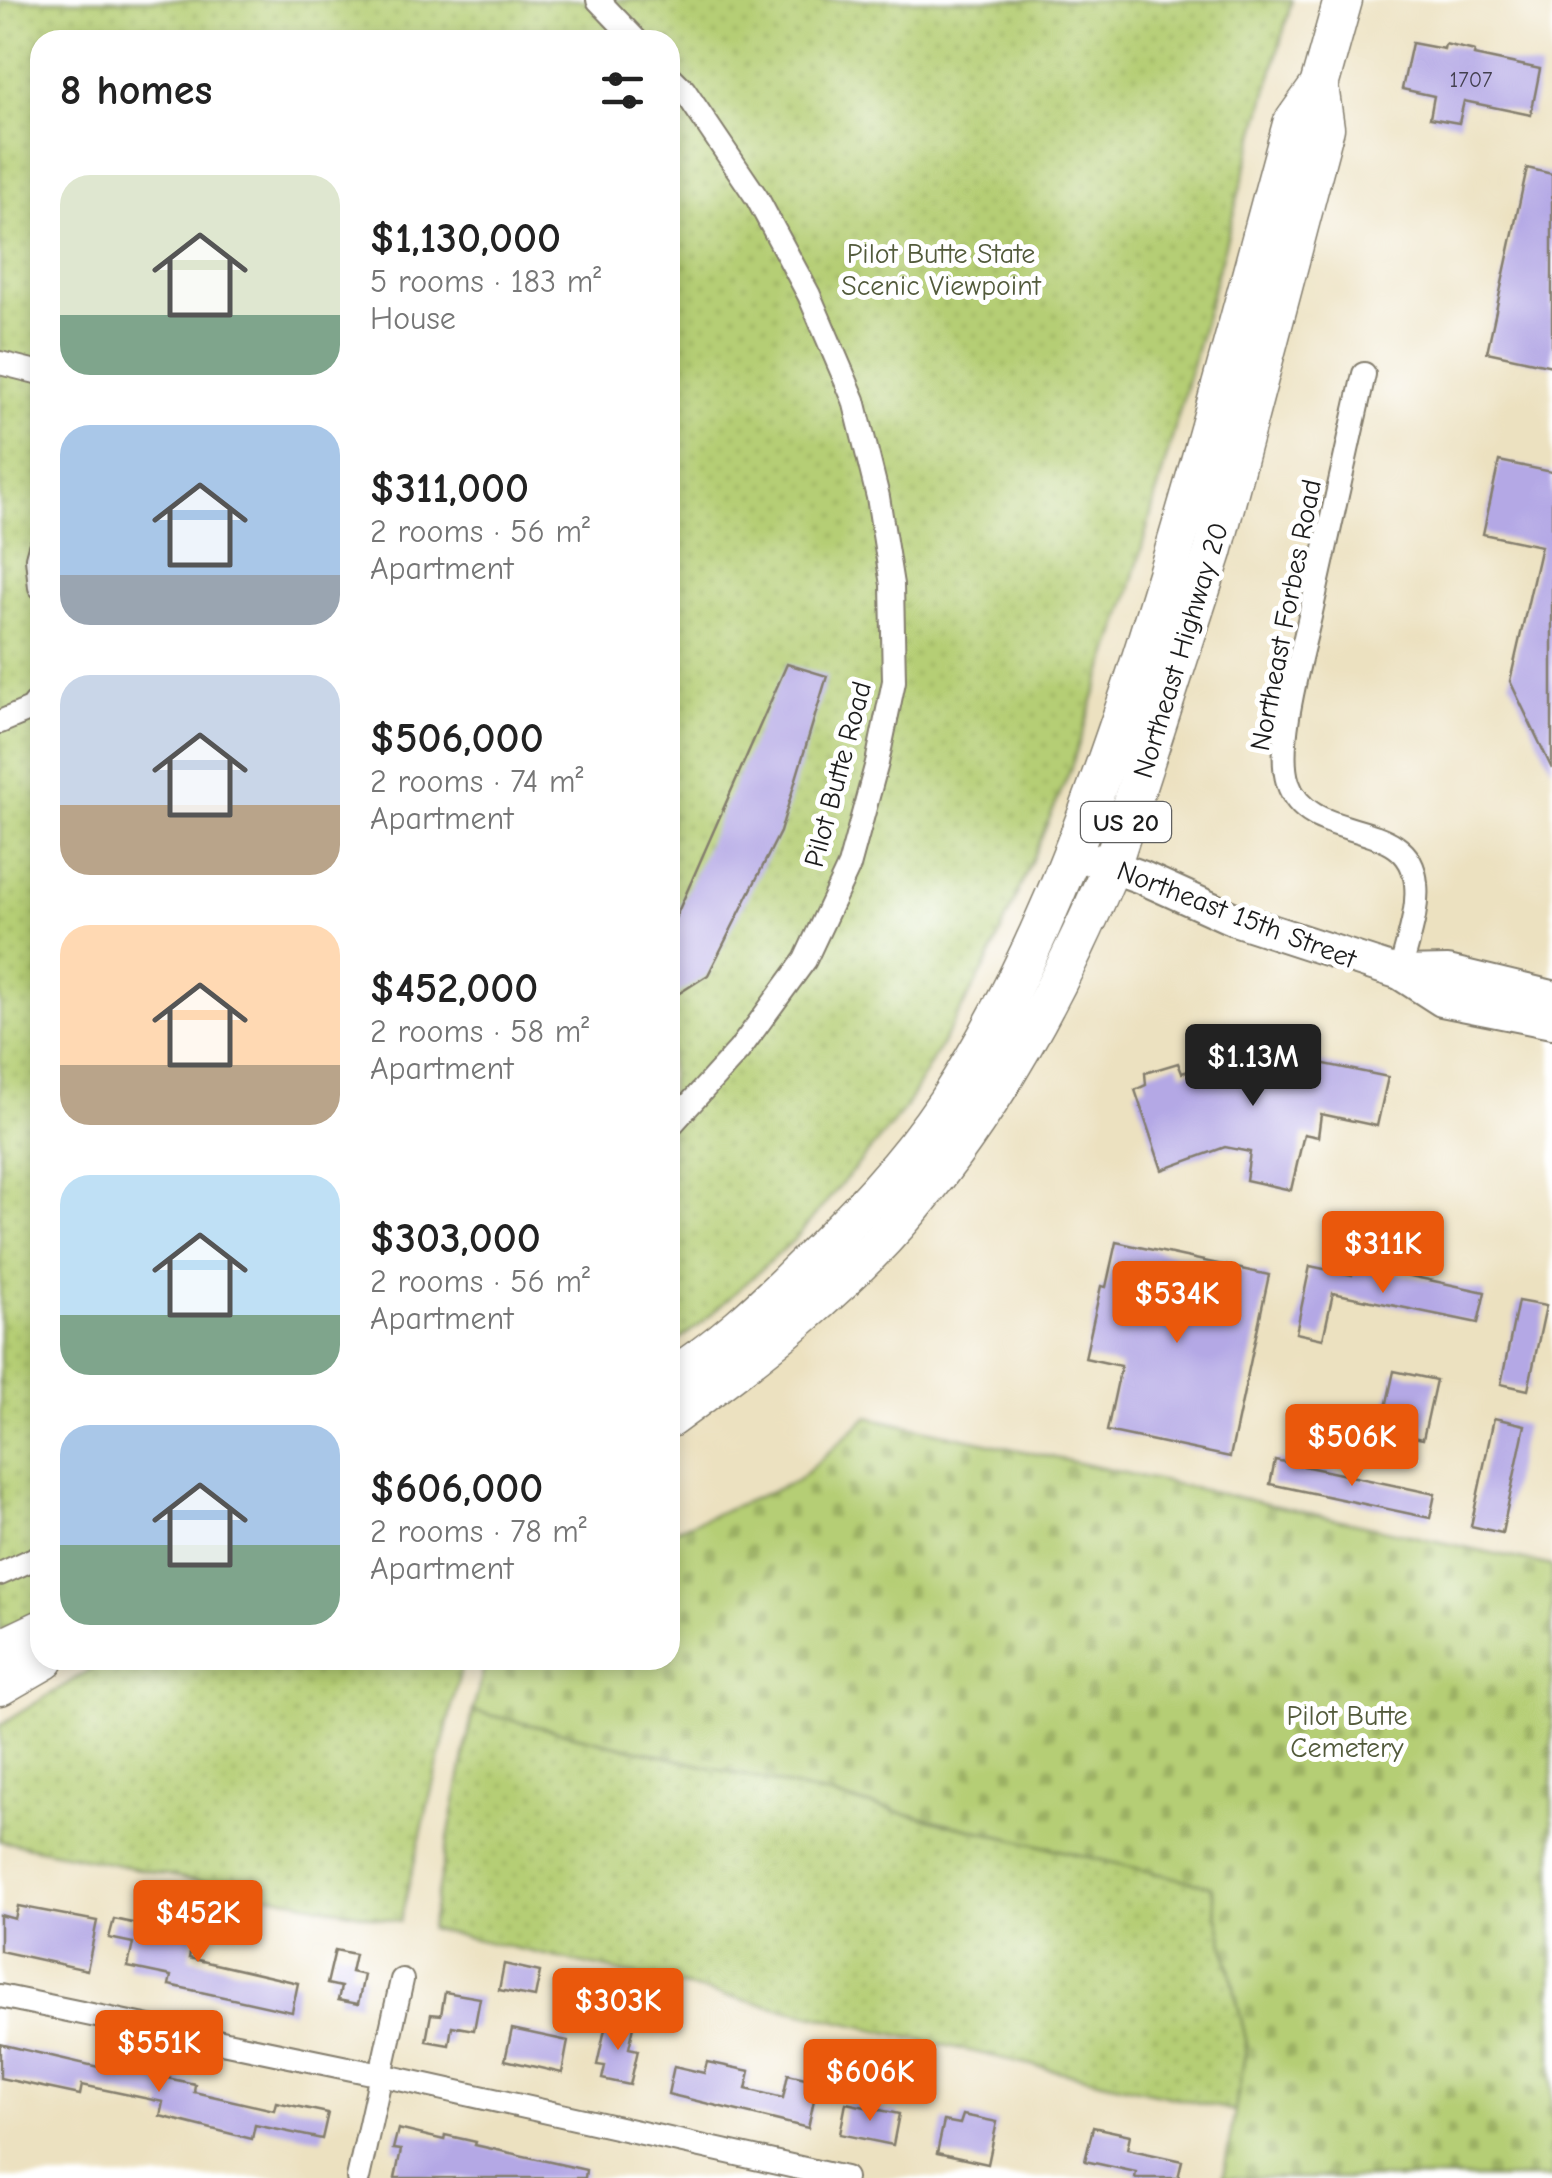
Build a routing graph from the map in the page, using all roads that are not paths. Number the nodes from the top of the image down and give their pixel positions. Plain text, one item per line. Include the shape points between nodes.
1 (598, 0) edge
2 (1343, 0) edge
3 (626, 30) edge
4 (680, 86) edge
5 (1319, 86) junction
6 (0, 363) edge
7 (30, 371) edge
8 (1364, 374) dead end
9 (30, 710) edge
10 (0, 722) edge
11 (1074, 853) junction
12 (1111, 866) junction
13 (1400, 973) junction
14 (1552, 997) edge
15 (1552, 1022) edge
16 (680, 1115) edge
17 (680, 1370) edge
18 (680, 1411) edge
19 (30, 1560) edge
20 (0, 1574) edge
21 (30, 1635) edge
22 (0, 1649) edge
23 (30, 1668) edge
24 (0, 1686) edge
25 (402, 1980) dead end
26 (0, 1996) edge
27 (381, 2075) junction
28 (358, 2178) edge
29 (844, 2178) edge

1 - 3 street
2 - 5 main road, Northeast Highway 20 / US 20
4 - 16 street, Pilot Butte Road via 757,198 854,400 892,585 894,680 848,866 804,960 739,1050
5 - 11 main road, Northeast Highway 20 / US 20 via 1292,124 1175,555
5 - 12 main road, Northeast Highway 20 / US 20 via 1326,128 1213,552
6 - 7 street
8 - 13 street, Northeast Forbes Road via 1283,755 1288,785 1301,805 1323,822 1382,837 1410,862 1416,901
9 - 10 street
11 - 12 main road, Northeast 15th Street
11 - 17 main road, Northeast Highway 20 / US 20 via 992,1026 946,1104 891,1176 764,1306
12 - 13 main road, Northeast 15th Street via 1234,919
12 - 18 main road, Northeast Highway 20 / US 20 via 1026,1044 910,1210 826,1294
13 - 14 main road, Northeast 15th Street via 1448,972
13 - 15 main road, Northeast 15th Street via 1442,1000
19 - 20 street
21 - 22 main road
23 - 24 main road
25 - 27 street
26 - 27 street
27 - 28 street
27 - 29 street

